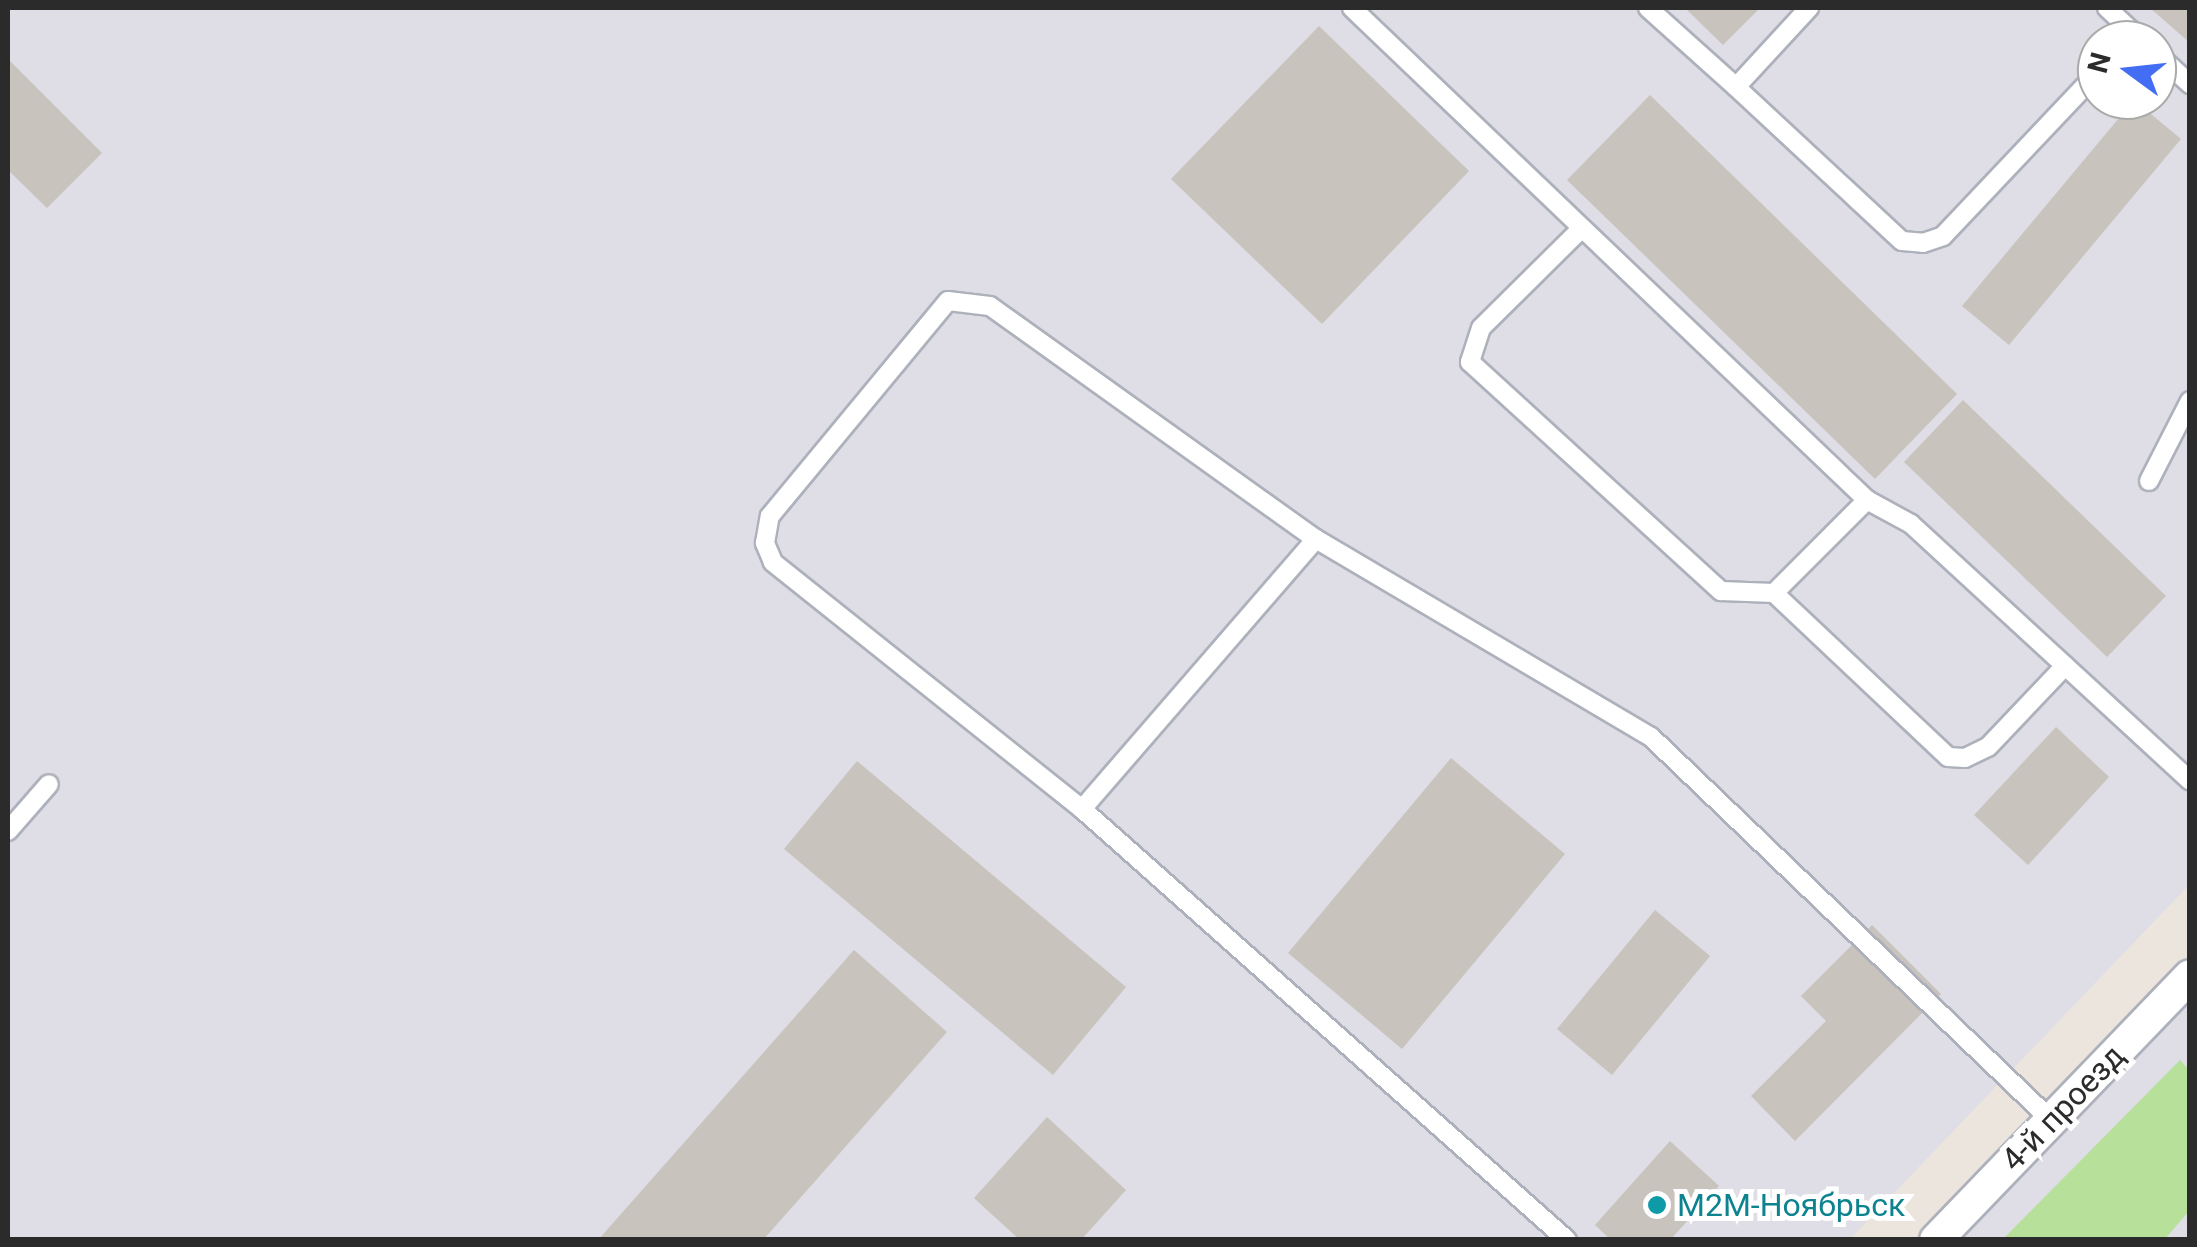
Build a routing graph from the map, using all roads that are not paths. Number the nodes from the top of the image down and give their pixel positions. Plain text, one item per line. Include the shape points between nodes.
1 (1352, 8) edge
2 (1648, 8) edge
3 (1809, 8) edge
4 (1736, 87) junction
5 (2077, 94) edge
6 (1582, 228) junction
7 (2190, 400) edge
8 (2148, 481) dead end
9 (1867, 500) junction
10 (1316, 539) junction
11 (1774, 593) junction
12 (2065, 666) junction
13 (2190, 781) edge
14 (49, 784) dead end
15 (1082, 809) junction
16 (8, 830) edge
17 (2190, 976) edge
18 (2051, 1120) junction
19 (1567, 1240) edge
20 (1936, 1240) edge

1 - 6 lane
2 - 4 lane
3 - 4 lane
4 - 5 lane via 1902,240 1923,243 1943,236
6 - 9 lane
6 - 11 lane via 1481,328 1470,362 1703,577 1721,590
7 - 8 lane
9 - 11 lane
9 - 12 lane via 1911,524
10 - 15 lane
10 - 15 lane via 990,306 948,301 770,516 765,543 773,562
10 - 18 lane via 1652,738
11 - 12 lane via 1948,756 1965,758 1988,747
12 - 13 lane
14 - 16 lane
15 - 19 lane
17 - 18 street, 4-й проезд
18 - 20 street, 4-й проезд

